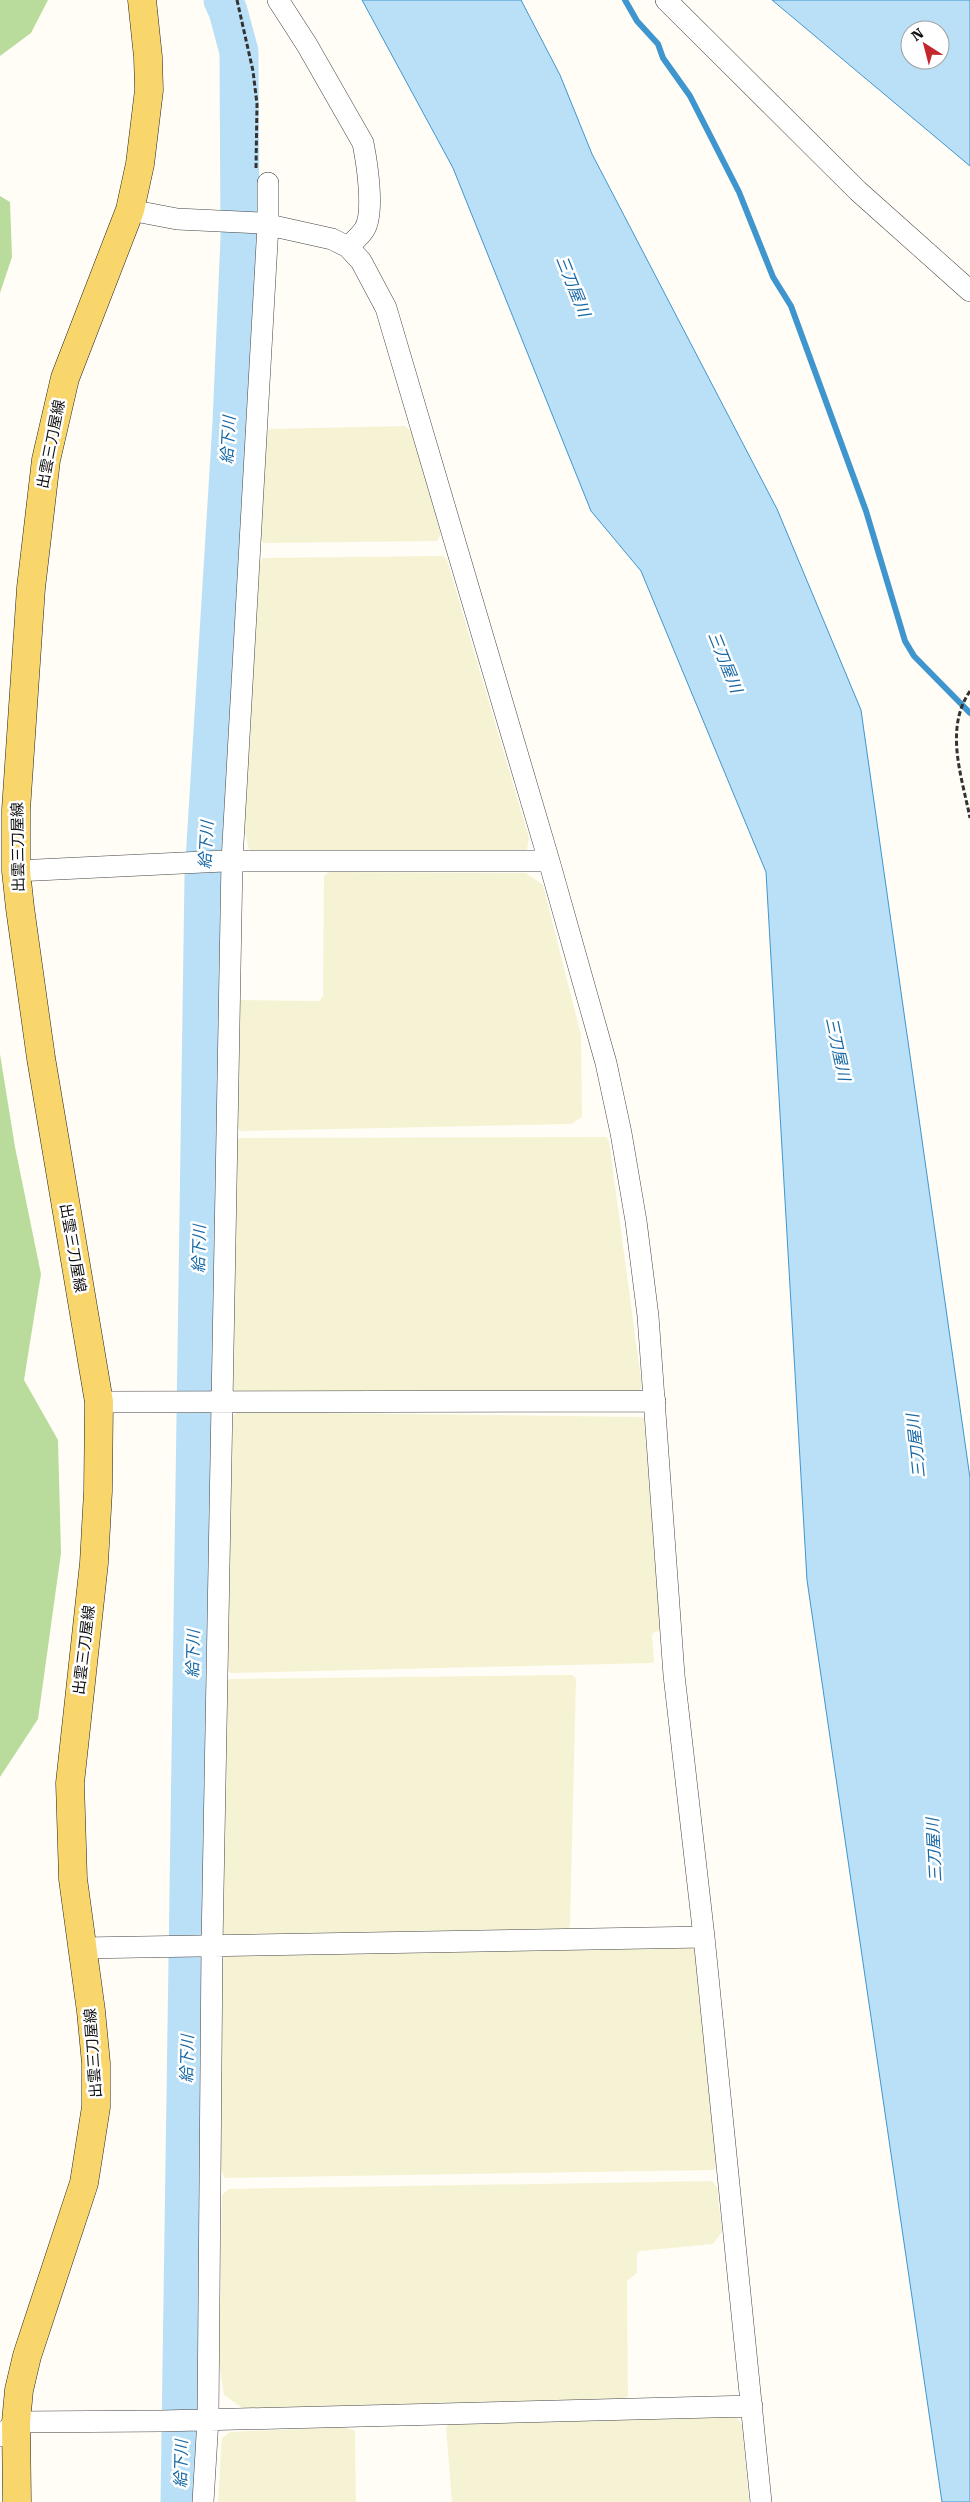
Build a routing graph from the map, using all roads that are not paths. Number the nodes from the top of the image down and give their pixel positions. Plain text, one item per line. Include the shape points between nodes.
1 (142, 0) edge
2 (278, 0) edge
3 (666, 0) edge
4 (268, 191) road end
5 (130, 210) junction
6 (264, 224) junction
7 (348, 247) junction
8 (970, 291) edge
9 (228, 861) junction
10 (549, 861) junction
11 (16, 871) junction
12 (654, 1401) junction
13 (99, 1402) junction
14 (218, 1404) junction
15 (704, 1937) junction
16 (209, 1946) junction
17 (82, 1948) junction
18 (752, 2406) junction
19 (204, 2419) junction
20 (8, 2429) edge
21 (17, 2502) edge
22 (203, 2502) edge
23 (761, 2502) edge

1 - 5 main road, 出雲三刀屋線 via 149,90 143,147
2 - 7 street via 308,45 363,143 369,218 364,231
3 - 8 street via 858,191
4 - 6 street
5 - 6 street via 177,219
5 - 11 main road, 出雲三刀屋線 via 65,378 46,460 27,647 16,810
6 - 7 street via 332,239
6 - 9 street
7 - 10 street via 370,275 386,308
9 - 10 street
9 - 11 street
9 - 14 street
10 - 12 street via 606,1063 621,1133 646,1297
11 - 13 main road, 出雲三刀屋線 via 40,1058
12 - 14 street
12 - 15 street via 674,1675
13 - 14 street
13 - 17 main road, 出雲三刀屋線 via 94,1564 70,1783 74,1880
14 - 16 street
15 - 16 street
15 - 18 street
16 - 17 street
16 - 19 street
17 - 20 main road, 出雲三刀屋線 via 96,2063 96,2107 91,2144 84,2183 27,2356
18 - 19 street
18 - 23 street
19 - 20 street
19 - 22 street
20 - 21 main road, 出雲三刀屋線

